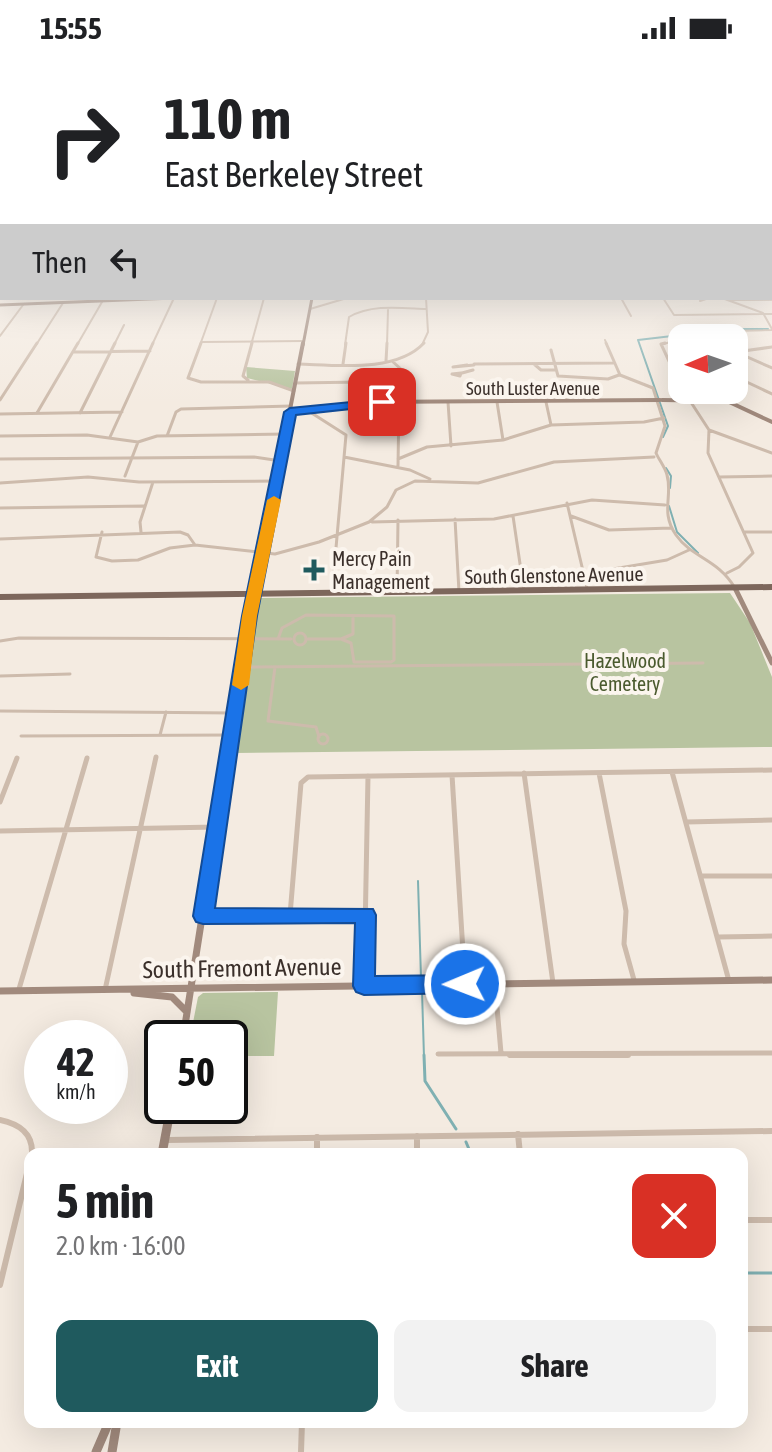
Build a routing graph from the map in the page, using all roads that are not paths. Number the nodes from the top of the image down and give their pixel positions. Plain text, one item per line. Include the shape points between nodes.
1 (53, 300) edge
2 (133, 300) edge
3 (173, 300) edge
4 (216, 300) edge
5 (263, 300) edge
6 (312, 300) edge
7 (340, 300) edge
8 (426, 300) edge
9 (622, 300) edge
10 (664, 300) edge
11 (703, 300) edge
12 (727, 300) edge
13 (700, 301) dead end
14 (102, 302) junction
15 (63, 303) junction
16 (50, 304) junction
17 (0, 305) edge
18 (23, 305) junction
19 (310, 309) junction
20 (426, 309) junction
21 (388, 310) junction
22 (764, 314) junction
23 (772, 314) edge
24 (631, 316) dead end
25 (124, 325) dead end
26 (772, 330) edge
27 (748, 331) edge
28 (0, 336) edge
29 (605, 340) dead end
30 (252, 341) junction
31 (303, 341) junction
32 (201, 342) junction
33 (668, 342) edge
34 (772, 347) edge
35 (551, 350) dead end
36 (150, 351) junction
37 (748, 351) edge
38 (73, 352) junction
39 (111, 352) junction
40 (748, 358) edge
41 (388, 360) junction
42 (668, 361) edge
43 (613, 363) junction
44 (298, 364) junction
45 (343, 364) junction
46 (534, 364) junction
47 (467, 365) dead end
48 (554, 365) junction
49 (772, 368) edge
50 (473, 370) dead end
51 (556, 370) junction
52 (462, 373) dead end
53 (620, 375) junction
54 (254, 381) junction
55 (405, 381) dead end
56 (363, 382) dead end
57 (295, 383) junction
58 (748, 383) edge
59 (294, 391) junction
60 (772, 394) edge
61 (0, 400) edge
62 (660, 400) junction
63 (668, 400) edge
64 (399, 402) junction
65 (448, 402) junction
66 (497, 402) junction
67 (546, 402) junction
68 (693, 404) edge
69 (733, 404) edge
70 (291, 409) junction
71 (123, 412) junction
72 (310, 412) junction
73 (37, 413) junction
74 (80, 413) junction
75 (0, 414) edge
76 (664, 418) junction
77 (772, 422) edge
78 (551, 425) junction
79 (709, 430) junction
80 (286, 434) junction
81 (0, 436) edge
82 (167, 436) junction
83 (110, 437) junction
84 (727, 437) junction
85 (709, 439) junction
86 (503, 440) junction
87 (138, 442) junction
88 (451, 446) junction
89 (772, 453) edge
90 (344, 457) junction
91 (654, 457) junction
92 (133, 458) junction
93 (0, 459) edge
94 (398, 459) junction
95 (281, 461) junction
96 (398, 466) junction
97 (125, 476) junction
98 (719, 477) junction
99 (772, 477) edge
100 (430, 479) junction
101 (278, 481) junction
102 (153, 482) junction
103 (0, 483) edge
104 (567, 503) junction
105 (666, 505) junction
106 (144, 506) junction
107 (0, 508) edge
108 (513, 516) junction
109 (571, 516) junction
110 (455, 519) junction
111 (398, 520) junction
112 (369, 522) junction
113 (671, 528) junction
114 (102, 532) junction
115 (141, 532) junction
116 (745, 532) junction
117 (772, 532) edge
118 (337, 536) junction
119 (0, 539) edge
120 (195, 545) junction
121 (690, 550) junction
122 (263, 555) junction
123 (727, 573) junction
124 (583, 574) junction
125 (772, 587) edge
126 (735, 588) junction
127 (587, 590) junction
128 (524, 591) junction
129 (459, 592) junction
130 (332, 593) junction
131 (397, 593) junction
132 (254, 595) junction
133 (0, 597) edge
134 (354, 615) junction
135 (246, 639) junction
136 (278, 639) junction
137 (291, 639) junction
138 (308, 639) junction
139 (341, 639) junction
140 (0, 641) edge
141 (703, 663) dead end
142 (772, 663) edge
143 (243, 667) junction
144 (275, 667) junction
145 (70, 674) dead end
146 (0, 676) edge
147 (0, 711) edge
148 (166, 712) junction
149 (236, 713) junction
150 (160, 735) junction
151 (232, 735) junction
152 (21, 736) dead end
153 (319, 737) dead end
154 (156, 757) dead end
155 (17, 758) dead end
156 (87, 758) dead end
157 (772, 770) edge
158 (672, 772) junction
159 (524, 773) junction
160 (599, 773) junction
161 (452, 775) junction
162 (368, 776) junction
163 (0, 802) edge
164 (772, 820) edge
165 (686, 822) junction
166 (217, 827) junction
167 (141, 828) junction
168 (66, 829) junction
169 (0, 831) edge
170 (701, 876) junction
171 (772, 876) edge
172 (290, 915) junction
173 (366, 915) junction
174 (203, 916) junction
175 (772, 936) edge
176 (718, 937) junction
177 (772, 980) edge
178 (729, 981) junction
179 (553, 983) junction
180 (634, 983) junction
181 (465, 984) junction
182 (495, 984) junction
183 (364, 986) junction
184 (192, 989) junction
185 (105, 990) junction
186 (119, 990) junction
187 (0, 991) edge
188 (18, 991) junction
189 (188, 1012) junction
190 (186, 1020) edge
191 (501, 1053) junction
192 (772, 1053) edge
193 (438, 1054) dead end
194 (0, 1120) edge
195 (168, 1124) edge
196 (772, 1131) edge
197 (518, 1134) junction
198 (417, 1136) junction
199 (317, 1137) junction
200 (165, 1140) junction
201 (33, 1148) edge
202 (163, 1148) edge
203 (317, 1148) edge
204 (417, 1148) edge
205 (519, 1148) edge
206 (24, 1199) edge
207 (748, 1220) edge
208 (772, 1220) edge
209 (0, 1285) edge
210 (748, 1329) edge
211 (772, 1329) edge
212 (106, 1428) edge
213 (116, 1428) edge
214 (302, 1428) edge
215 (96, 1452) edge
216 (112, 1452) edge
217 (301, 1452) edge

1 - 16 street
2 - 14 street
3 - 36 street
4 - 32 street
5 - 30 street
6 - 19 street
7 - 19 street
8 - 20 street
9 - 24 street
10 - 22 street via 674,315
11 - 13 street
12 - 22 street
14 - 15 street
14 - 38 street
15 - 16 street
15 - 61 street
16 - 18 street
17 - 18 street
18 - 28 street
19 - 31 street
20 - 21 street
20 - 41 street via 427,339 408,355
21 - 41 street
21 - 45 street via 349,317
22 - 23 street
22 - 26 street
25 - 39 street
26 - 27 street
29 - 43 street
30 - 31 street
30 - 32 street
30 - 54 street via 243,376
31 - 44 street
32 - 54 street via 188,378
33 - 42 street via 661,344
34 - 37 street
35 - 48 street
36 - 39 street
36 - 71 street
38 - 39 street
38 - 73 street
39 - 74 street
40 - 49 street
41 - 45 street
41 - 55 street via 402,370
43 - 48 street
43 - 53 street
44 - 45 street
44 - 57 street
46 - 47 street
46 - 48 street
46 - 51 street
48 - 51 street
50 - 52 street
51 - 53 street via 562,377
53 - 62 street via 653,388
54 - 59 street
56 - 57 street
57 - 59 street
58 - 60 street
59 - 70 street
62 - 63 street, South Luster Avenue
62 - 67 street, South Luster Avenue
62 - 76 street
64 - 65 street, South Luster Avenue
64 - 72 street, South Luster Avenue
64 - 94 street
65 - 66 street, South Luster Avenue
65 - 88 street
66 - 67 street, South Luster Avenue
66 - 86 street
67 - 78 street
68 - 79 street
69 - 77 street, South Luster Avenue
70 - 72 street, South Luster Avenue
70 - 80 street
70 - 82 street, South Luster Avenue via 181,409
71 - 74 street
71 - 83 street
72 - 90 street via 346,435
73 - 74 street
73 - 75 street
76 - 78 street
76 - 91 street
78 - 86 street
79 - 84 street
79 - 85 street
80 - 82 street
80 - 95 street
81 - 83 street
82 - 87 street
83 - 87 street
84 - 85 street
84 - 89 street
85 - 98 street via 708,453
86 - 88 street
87 - 92 street
88 - 94 street via 427,447
90 - 96 street
90 - 118 street
91 - 100 street via 554,462 478,483
91 - 105 street via 668,477
92 - 93 street
92 - 95 street
92 - 97 street
94 - 96 street
95 - 101 street
96 - 100 street
97 - 102 street
97 - 103 street
98 - 99 street
98 - 116 street
100 - 112 street via 396,490 387,507
101 - 102 street
101 - 122 street
102 - 106 street
104 - 105 street via 616,499
104 - 108 street
104 - 109 street
105 - 113 street
106 - 107 street
106 - 115 street
108 - 110 street
108 - 128 street
109 - 113 street via 609,530
109 - 124 street
110 - 111 street
110 - 129 street
111 - 112 street
111 - 131 street
112 - 118 street
113 - 121 street
114 - 115 street
114 - 119 street
114 - 120 street via 96,557 112,561
115 - 120 street via 180,532
116 - 117 street
116 - 123 street via 751,559
118 - 122 street
118 - 130 street
120 - 122 street
121 - 123 street
121 - 124 street via 667,560
122 - 132 street
123 - 126 street
124 - 127 street
125 - 126 main road, South Glenstone Avenue
126 - 127 main road, South Glenstone Avenue
126 - 142 street
127 - 128 main road, South Glenstone Avenue
128 - 129 main road, South Glenstone Avenue
129 - 131 main road, South Glenstone Avenue
130 - 131 main road, South Glenstone Avenue
130 - 132 main road, South Glenstone Avenue
132 - 133 main road, South Glenstone Avenue
132 - 135 street
134 - 136 street via 306,615 282,628
134 - 139 street via 353,634
134 - 139 street via 394,616 393,661 352,661 353,644
135 - 136 street
135 - 140 street
135 - 143 street
136 - 137 street
137 - 138 street
137 - 138 street via 299,644
138 - 139 street
141 - 144 street
143 - 144 street
143 - 149 street
144 - 153 street via 268,721 308,724 316,727
145 - 146 street
147 - 148 street
148 - 149 street
148 - 150 street
149 - 151 street
150 - 151 street
150 - 152 street
151 - 166 street
154 - 167 street
155 - 163 street
156 - 168 street
157 - 158 street
158 - 160 street
158 - 165 street
159 - 160 street
159 - 161 street
159 - 179 street
160 - 180 street
161 - 162 street
161 - 181 street
162 - 172 street via 303,778
162 - 173 street
164 - 165 street
165 - 170 street
166 - 167 street
166 - 174 street
167 - 168 street
167 - 185 street
168 - 169 street
168 - 188 street
170 - 171 street
170 - 176 street
172 - 173 street
172 - 174 street
173 - 183 street
174 - 184 street
175 - 176 street
176 - 178 street
177 - 178 street, South Fremont Avenue
178 - 180 street, South Fremont Avenue
179 - 180 street, South Fremont Avenue
179 - 182 street, South Fremont Avenue
181 - 182 street, South Fremont Avenue
181 - 183 street, South Fremont Avenue
182 - 191 street
183 - 184 street, South Fremont Avenue
184 - 186 street, South Fremont Avenue
184 - 189 street
185 - 186 street, South Fremont Avenue
185 - 188 street, South Fremont Avenue
186 - 189 street via 172,997
187 - 188 street, South Fremont Avenue
189 - 190 street
191 - 192 street
191 - 193 street
194 - 201 street via 29,1133
195 - 200 street
196 - 197 street
197 - 198 street
197 - 205 street
198 - 199 street
198 - 204 street
199 - 200 street
199 - 203 street
200 - 202 street
206 - 209 street
207 - 208 street
210 - 211 street
212 - 215 street
213 - 216 street
214 - 217 street

